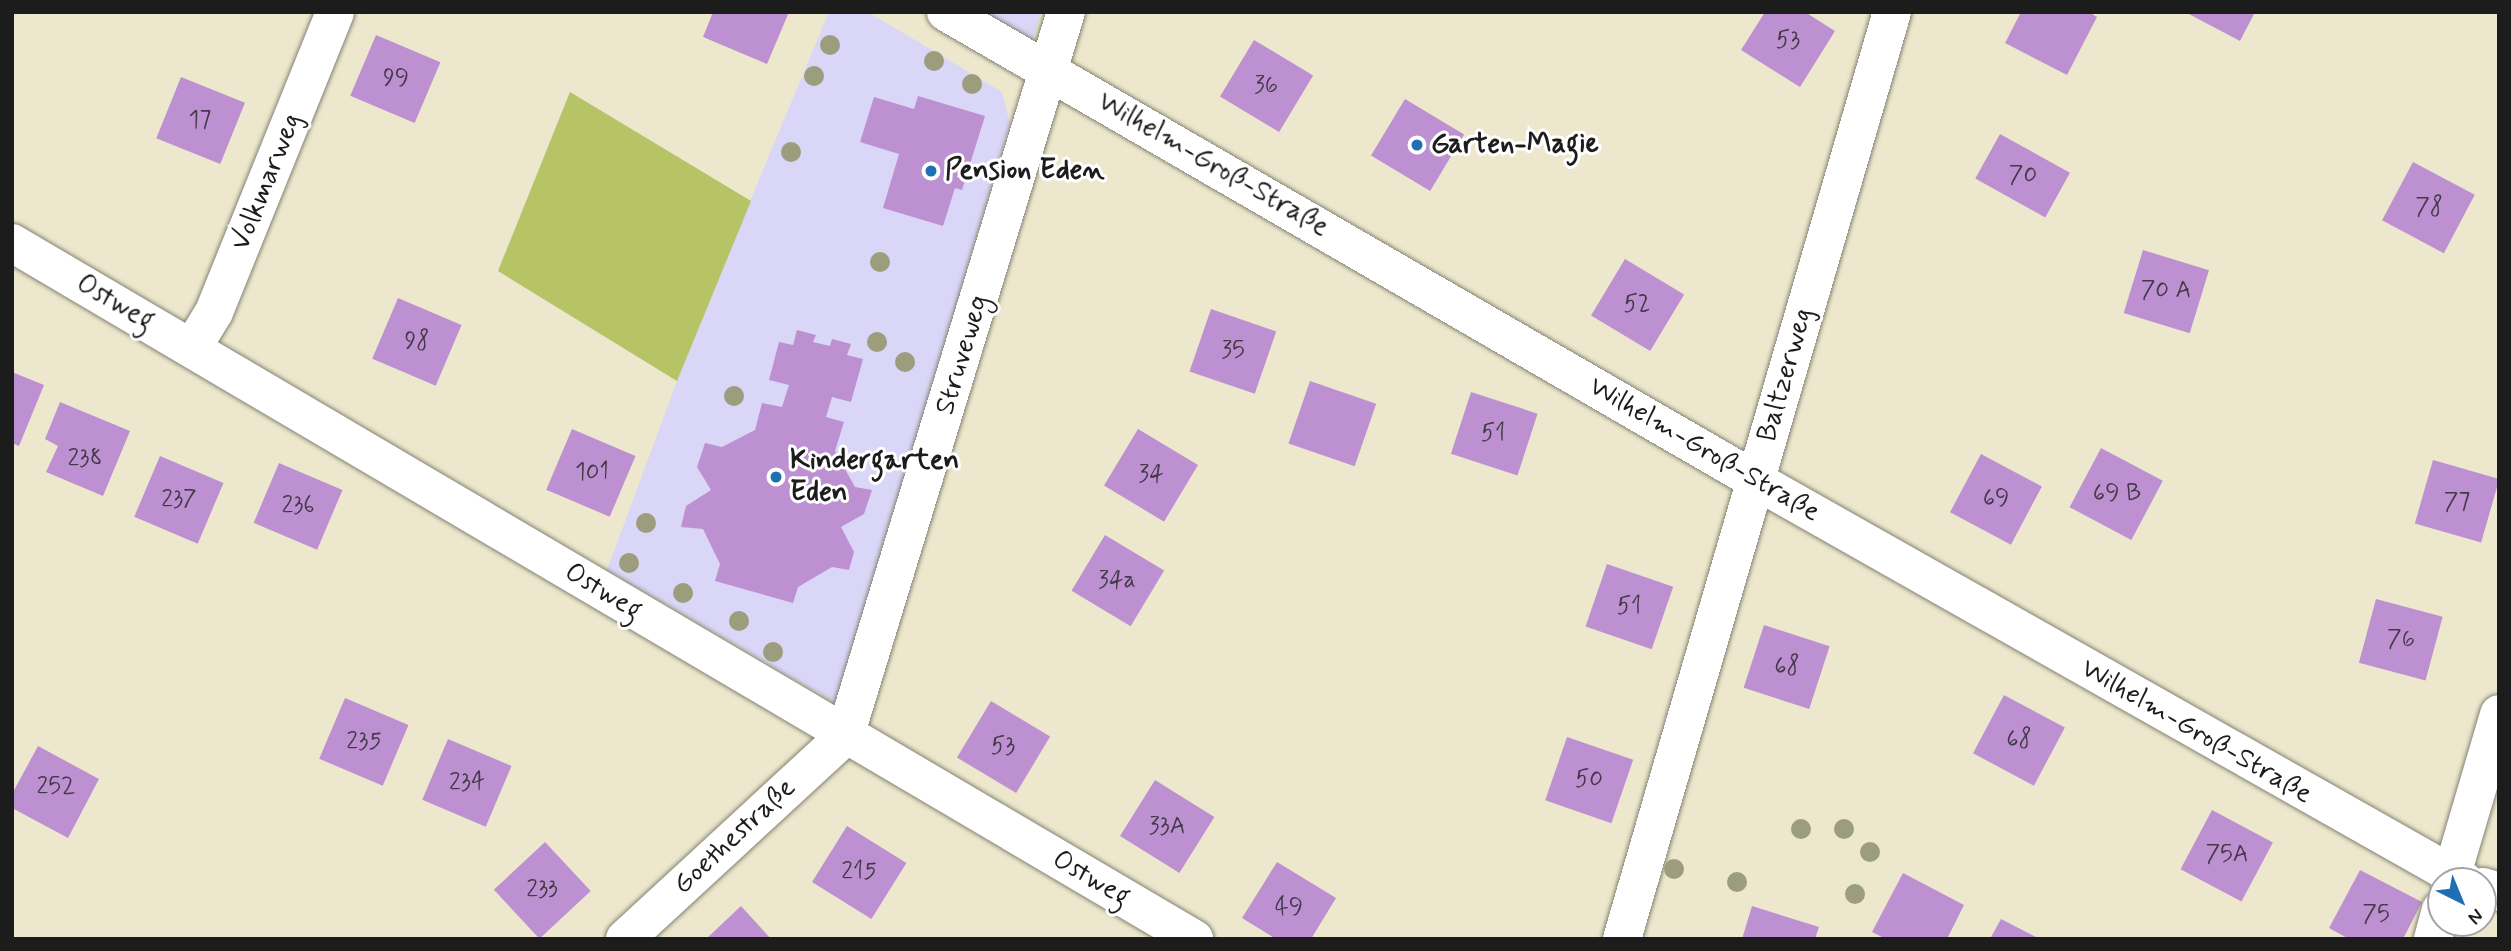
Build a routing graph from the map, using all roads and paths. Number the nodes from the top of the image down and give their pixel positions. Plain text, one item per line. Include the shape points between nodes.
1 (335, 12) edge
2 (946, 12) edge
3 (1066, 12) edge
4 (1892, 12) edge
5 (1051, 70) junction
6 (12, 243) edge
7 (192, 348) junction
8 (1755, 480) junction
9 (2499, 714) edge
10 (845, 736) junction
11 (2463, 867) edge
12 (2427, 869) edge
13 (625, 939) edge
14 (1194, 939) edge
15 (1622, 939) edge

1 - 7 street, Volkmarweg via 214,312
2 - 5 street, Wilhelm-Groß-Straße
3 - 5 street, Struveweg
4 - 8 street, Baltzerweg
5 - 8 street, Wilhelm-Groß-Straße
5 - 10 street, Struveweg
6 - 7 street, Ostweg
7 - 10 street, Ostweg
8 - 12 street, Wilhelm-Groß-Straße
8 - 15 street, Baltzerweg
9 - 11 street
10 - 13 street, Goethestraße
10 - 14 street, Ostweg

